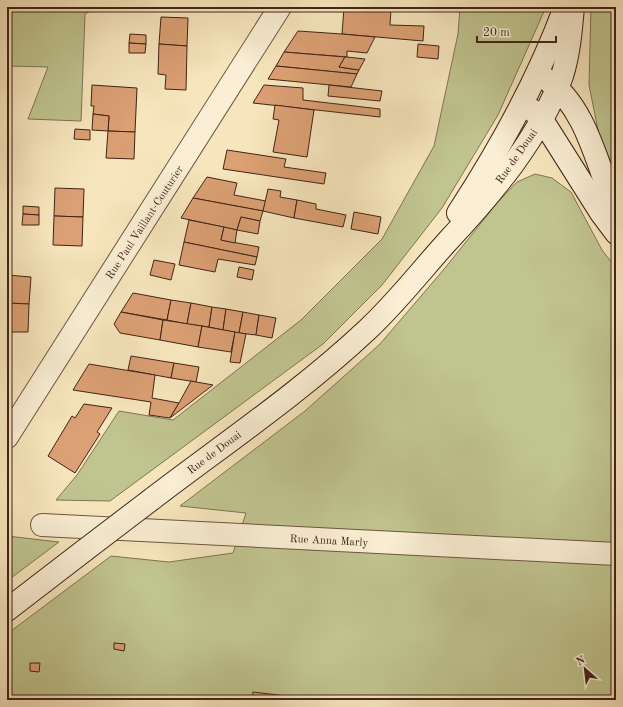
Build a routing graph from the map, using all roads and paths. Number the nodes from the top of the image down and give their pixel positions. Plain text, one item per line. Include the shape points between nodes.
1 (280, 7) edge
2 (565, 7) edge
3 (573, 7) edge
4 (537, 72) junction
5 (557, 86) junction
6 (524, 103) junction
7 (541, 118) junction
8 (616, 210) edge
9 (616, 233) edge
10 (412, 281) junction
11 (7, 437) edge
12 (42, 525) dead end
13 (616, 554) edge
14 (7, 610) edge

1 - 11 street, Rue Paul Vaillant-Couturier
2 - 4 street, Rue de Douai
3 - 5 street, Rue de Douai via 567,59
4 - 5 street
4 - 6 street, Rue de Douai
5 - 7 street, Rue de Douai
5 - 8 street via 572,105 584,129
6 - 7 street
6 - 10 street, Rue de Douai via 484,173
7 - 9 street
7 - 10 street, Rue de Douai via 528,141 481,204
10 - 14 street, Rue de Douai, bridge via 368,329 323,369
12 - 13 street, Rue Anna Marly

